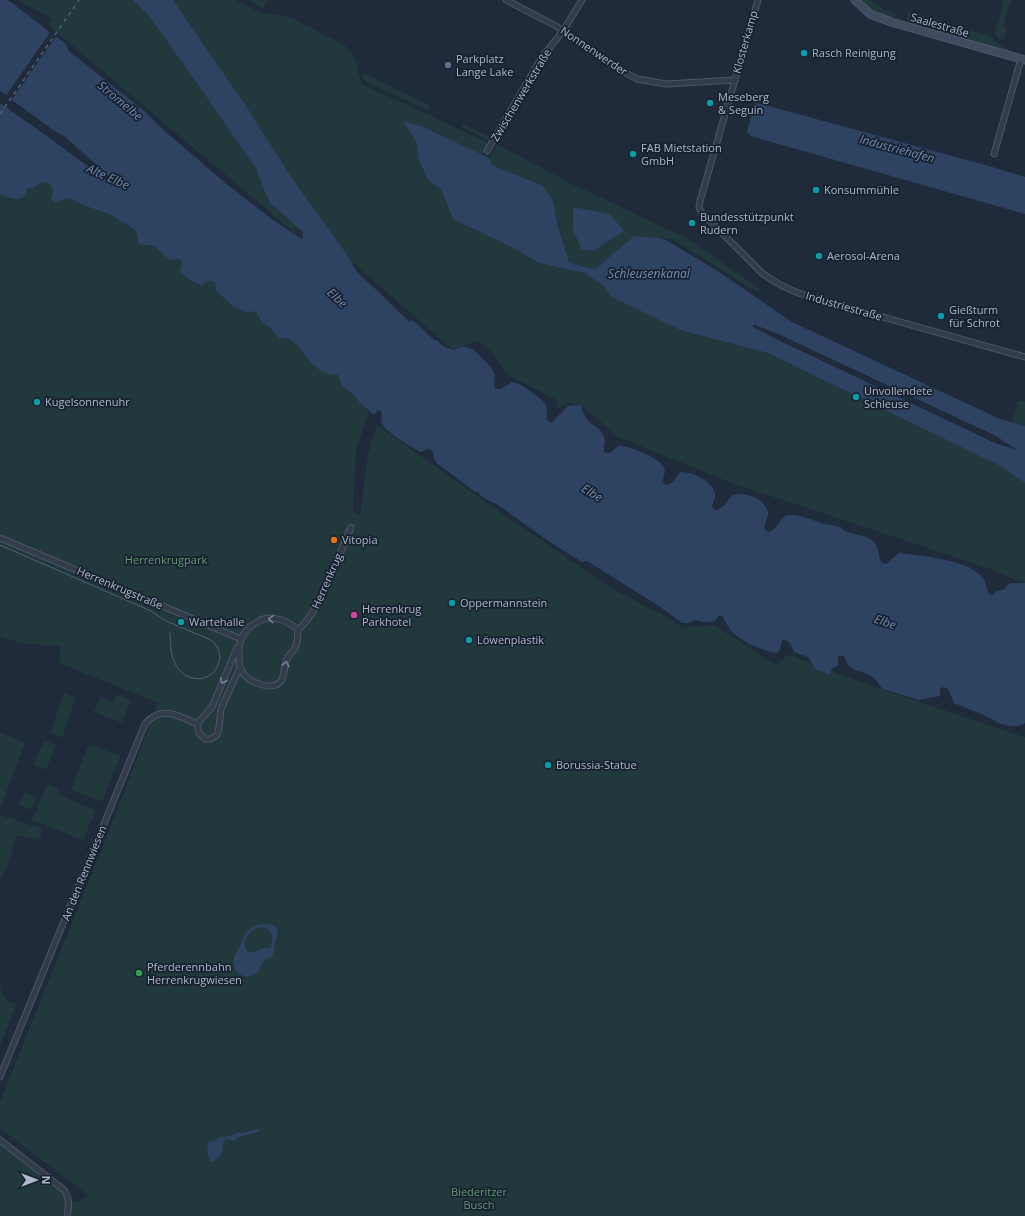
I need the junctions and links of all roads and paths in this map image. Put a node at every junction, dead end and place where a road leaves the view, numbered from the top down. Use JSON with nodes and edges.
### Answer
{"nodes":[{"id":1,"x":506,"y":0,"type":"edge"},
{"id":2,"x":582,"y":0,"type":"edge"},
{"id":3,"x":758,"y":0,"type":"edge"},
{"id":4,"x":855,"y":0,"type":"edge"},
{"id":5,"x":563,"y":30,"type":"junction"},
{"id":6,"x":1023,"y":60,"type":"edge"},
{"id":7,"x":734,"y":80,"type":"junction"},
{"id":8,"x":487,"y":151,"type":"dead end"},
{"id":9,"x":994,"y":154,"type":"dead end"},
{"id":10,"x":700,"y":200,"type":"joint"},
{"id":11,"x":1025,"y":357,"type":"edge"},
{"id":12,"x":351,"y":527,"type":"dead end"},
{"id":13,"x":0,"y":538,"type":"edge"},
{"id":14,"x":298,"y":630,"type":"junction"},
{"id":15,"x":240,"y":639,"type":"junction"},
{"id":16,"x":238,"y":645,"type":"junction"},
{"id":17,"x":240,"y":667,"type":"junction"},
{"id":18,"x":197,"y":724,"type":"junction"},
{"id":19,"x":0,"y":1077,"type":"edge"},
{"id":20,"x":0,"y":1140,"type":"edge"},
{"id":21,"x":67,"y":1216,"type":"edge"}],
"edges":[{"from":1,"to":5,"type":"street","name":"Nonnenwerder"},
{"from":2,"to":5,"type":"street","name":"Zwischenwerkstraße"},
{"from":3,"to":7,"type":"street","name":"Klosterkamp"},
{"from":4,"to":6,"type":"main road","name":"Saalestraße"},
{"from":5,"to":7,"type":"street","name":"Nonnenwerder"},
{"from":5,"to":8,"type":"street","name":"Zwischenwerkstraße"},
{"from":6,"to":9,"type":"street"},
{"from":7,"to":10,"type":"street","name":"Klosterkamp"},
{"from":10,"to":11,"type":"street","name":"Industriestraße"},
{"from":12,"to":14,"type":"street","name":"Herrenkrug"},
{"from":13,"to":15,"type":"street","name":"Herrenkrugstraße"},
{"from":14,"to":15,"type":"street","one_way":true},
{"from":17,"to":14,"type":"street","name":"Herrenkrug","one_way":true},
{"from":15,"to":16,"type":"street"},
{"from":16,"to":17,"type":"street"},
{"from":16,"to":18,"type":"street","one_way":true},
{"from":17,"to":18,"type":"street"},
{"from":18,"to":19,"type":"street","name":"An den Rennwiesen"},
{"from":20,"to":21,"type":"street"}]}
